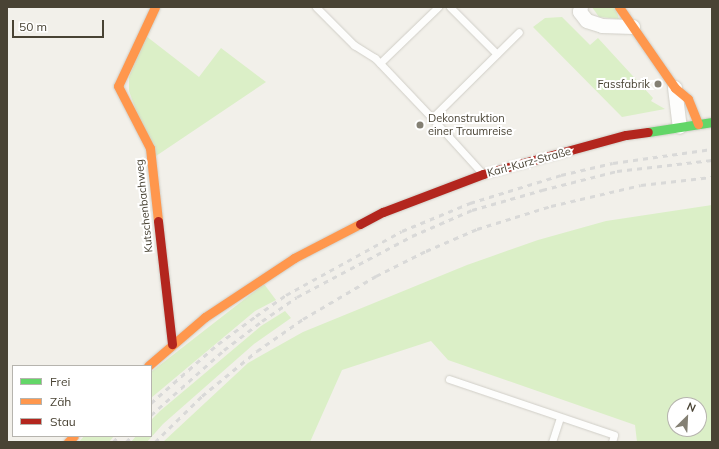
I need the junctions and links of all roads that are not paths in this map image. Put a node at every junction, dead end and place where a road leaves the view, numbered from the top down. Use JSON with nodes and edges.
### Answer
{"nodes":[{"id":1,"x":154,"y":7,"type":"edge"},
{"id":2,"x":316,"y":7,"type":"edge"},
{"id":3,"x":438,"y":7,"type":"edge"},
{"id":4,"x":450,"y":7,"type":"edge"},
{"id":5,"x":580,"y":7,"type":"edge"},
{"id":6,"x":619,"y":7,"type":"edge"},
{"id":7,"x":633,"y":27,"type":"junction"},
{"id":8,"x":518,"y":32,"type":"dead end"},
{"id":9,"x":497,"y":54,"type":"junction"},
{"id":10,"x":380,"y":63,"type":"junction"},
{"id":11,"x":675,"y":88,"type":"junction"},
{"id":12,"x":432,"y":118,"type":"junction"},
{"id":13,"x":712,"y":122,"type":"edge"},
{"id":14,"x":698,"y":124,"type":"junction"},
{"id":15,"x":680,"y":127,"type":"junction"},
{"id":16,"x":483,"y":174,"type":"junction"},
{"id":17,"x":172,"y":344,"type":"junction"},
{"id":18,"x":149,"y":365,"type":"edge"},
{"id":19,"x":449,"y":379,"type":"dead end"},
{"id":20,"x":560,"y":417,"type":"junction"},
{"id":21,"x":552,"y":442,"type":"edge"},
{"id":22,"x":612,"y":442,"type":"edge"}],
"edges":[{"from":1,"to":17,"type":"main road","name":"Kutschenbachweg"},
{"from":2,"to":10,"type":"lane"},
{"from":3,"to":10,"type":"lane"},
{"from":4,"to":9,"type":"lane"},
{"from":5,"to":7,"type":"street"},
{"from":6,"to":7,"type":"main road"},
{"from":7,"to":11,"type":"main road"},
{"from":8,"to":9,"type":"lane"},
{"from":9,"to":12,"type":"lane"},
{"from":10,"to":12,"type":"lane"},
{"from":11,"to":14,"type":"main road"},
{"from":11,"to":15,"type":"street"},
{"from":12,"to":16,"type":"lane"},
{"from":13,"to":14,"type":"main road","name":"Karl-Kurz-Straße"},
{"from":14,"to":15,"type":"main road","name":"Karl-Kurz-Straße"},
{"from":15,"to":16,"type":"main road","name":"Karl-Kurz-Straße"},
{"from":16,"to":17,"type":"main road","name":"Karl-Kurz-Straße"},
{"from":17,"to":18,"type":"main road","name":"Karl-Kurz-Straße"},
{"from":19,"to":20,"type":"lane"},
{"from":20,"to":21,"type":"lane"},
{"from":20,"to":22,"type":"lane"}]}
